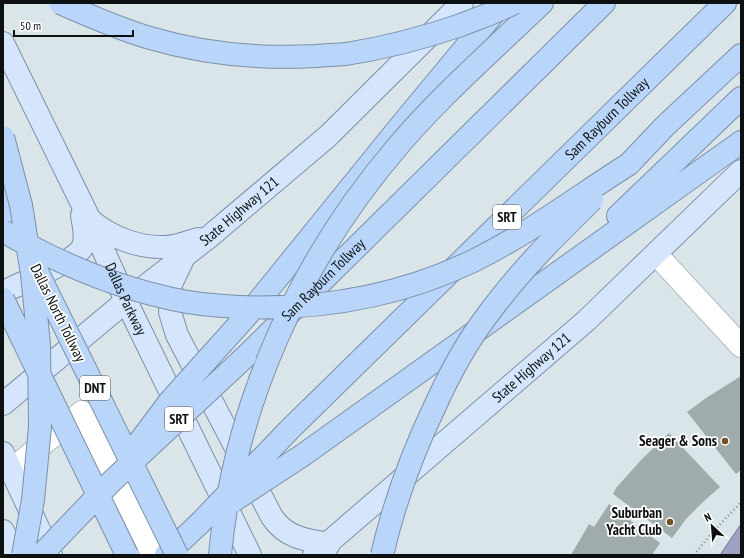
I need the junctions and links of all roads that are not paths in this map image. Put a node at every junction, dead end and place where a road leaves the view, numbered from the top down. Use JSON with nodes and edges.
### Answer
{"nodes":[{"id":1,"x":60,"y":3,"type":"edge"},
{"id":2,"x":462,"y":3,"type":"edge"},
{"id":3,"x":503,"y":3,"type":"edge"},
{"id":4,"x":514,"y":3,"type":"edge"},
{"id":5,"x":542,"y":3,"type":"edge"},
{"id":6,"x":604,"y":3,"type":"edge"},
{"id":7,"x":725,"y":3,"type":"edge"},
{"id":8,"x":3,"y":43,"type":"edge"},
{"id":9,"x":741,"y":55,"type":"edge"},
{"id":10,"x":741,"y":98,"type":"edge"},
{"id":11,"x":3,"y":137,"type":"edge"},
{"id":12,"x":741,"y":142,"type":"edge"},
{"id":13,"x":629,"y":164,"type":"junction"},
{"id":14,"x":741,"y":171,"type":"edge"},
{"id":15,"x":3,"y":189,"type":"edge"},
{"id":16,"x":79,"y":198,"type":"junction"},
{"id":17,"x":3,"y":200,"type":"edge"},
{"id":18,"x":89,"y":218,"type":"junction"},
{"id":19,"x":8,"y":226,"type":"edge"},
{"id":20,"x":209,"y":236,"type":"junction"},
{"id":21,"x":186,"y":254,"type":"junction"},
{"id":22,"x":656,"y":254,"type":"junction"},
{"id":23,"x":561,"y":271,"type":"junction"},
{"id":24,"x":3,"y":292,"type":"edge"},
{"id":25,"x":3,"y":299,"type":"edge"},
{"id":26,"x":126,"y":301,"type":"junction"},
{"id":27,"x":741,"y":346,"type":"edge"},
{"id":28,"x":3,"y":404,"type":"edge"},
{"id":29,"x":7,"y":461,"type":"edge"},
{"id":30,"x":112,"y":481,"type":"junction"},
{"id":31,"x":199,"y":524,"type":"junction"},
{"id":32,"x":3,"y":531,"type":"edge"},
{"id":33,"x":322,"y":551,"type":"edge"},
{"id":34,"x":15,"y":555,"type":"edge"},
{"id":35,"x":23,"y":555,"type":"edge"},
{"id":36,"x":41,"y":555,"type":"edge"},
{"id":37,"x":51,"y":555,"type":"edge"},
{"id":38,"x":127,"y":555,"type":"edge"},
{"id":39,"x":153,"y":555,"type":"edge"},
{"id":40,"x":166,"y":555,"type":"edge"},
{"id":41,"x":177,"y":555,"type":"edge"},
{"id":42,"x":220,"y":555,"type":"edge"},
{"id":43,"x":250,"y":555,"type":"edge"},
{"id":44,"x":382,"y":555,"type":"edge"}],
"edges":[{"from":1,"to":4,"type":"highway","bridge":true},
{"from":2,"to":20,"type":"main road","name":"State Highway 121"},
{"from":3,"to":30,"type":"highway","bridge":true},
{"from":5,"to":42,"type":"highway","bridge":true},
{"from":6,"to":30,"type":"highway","name":"Sam Rayburn Tollway","number":"SRT","bridge":true},
{"from":7,"to":31,"type":"highway","name":"Sam Rayburn Tollway","number":"SRT","bridge":true},
{"from":8,"to":16,"type":"main road","name":"Dallas Parkway"},
{"from":9,"to":13,"type":"highway"},
{"from":10,"to":23,"type":"highway"},
{"from":11,"to":35,"type":"highway","bridge":true},
{"from":12,"to":23,"type":"highway"},
{"from":13,"to":19,"type":"highway","bridge":true},
{"from":13,"to":44,"type":"highway","bridge":true},
{"from":14,"to":22,"type":"main road","name":"State Highway 121"},
{"from":15,"to":19,"type":"highway"},
{"from":16,"to":18,"type":"main road","name":"Dallas Parkway"},
{"from":16,"to":24,"type":"main road"},
{"from":17,"to":19,"type":"highway","name":"Dallas North Tollway","number":"DNT"},
{"from":18,"to":20,"type":"main road"},
{"from":18,"to":26,"type":"main road","name":"Dallas Parkway"},
{"from":19,"to":41,"type":"highway","name":"Dallas North Tollway","number":"DNT","bridge":true},
{"from":20,"to":21,"type":"main road","name":"State Highway 121"},
{"from":21,"to":26,"type":"main road","name":"State Highway 121"},
{"from":21,"to":33,"type":"main road"},
{"from":22,"to":27,"type":"lane"},
{"from":22,"to":33,"type":"main road","name":"State Highway 121"},
{"from":23,"to":31,"type":"highway","bridge":true},
{"from":25,"to":38,"type":"highway","bridge":true},
{"from":26,"to":28,"type":"main road","name":"State Highway 121"},
{"from":26,"to":43,"type":"main road","name":"Dallas Parkway"},
{"from":29,"to":37,"type":"main road"},
{"from":29,"to":39,"type":"lane"},
{"from":30,"to":36,"type":"highway","name":"Sam Rayburn Tollway","number":"SRT","bridge":true},
{"from":31,"to":40,"type":"highway","name":"Sam Rayburn Tollway","number":"SRT"},
{"from":32,"to":34,"type":"main road"}]}
